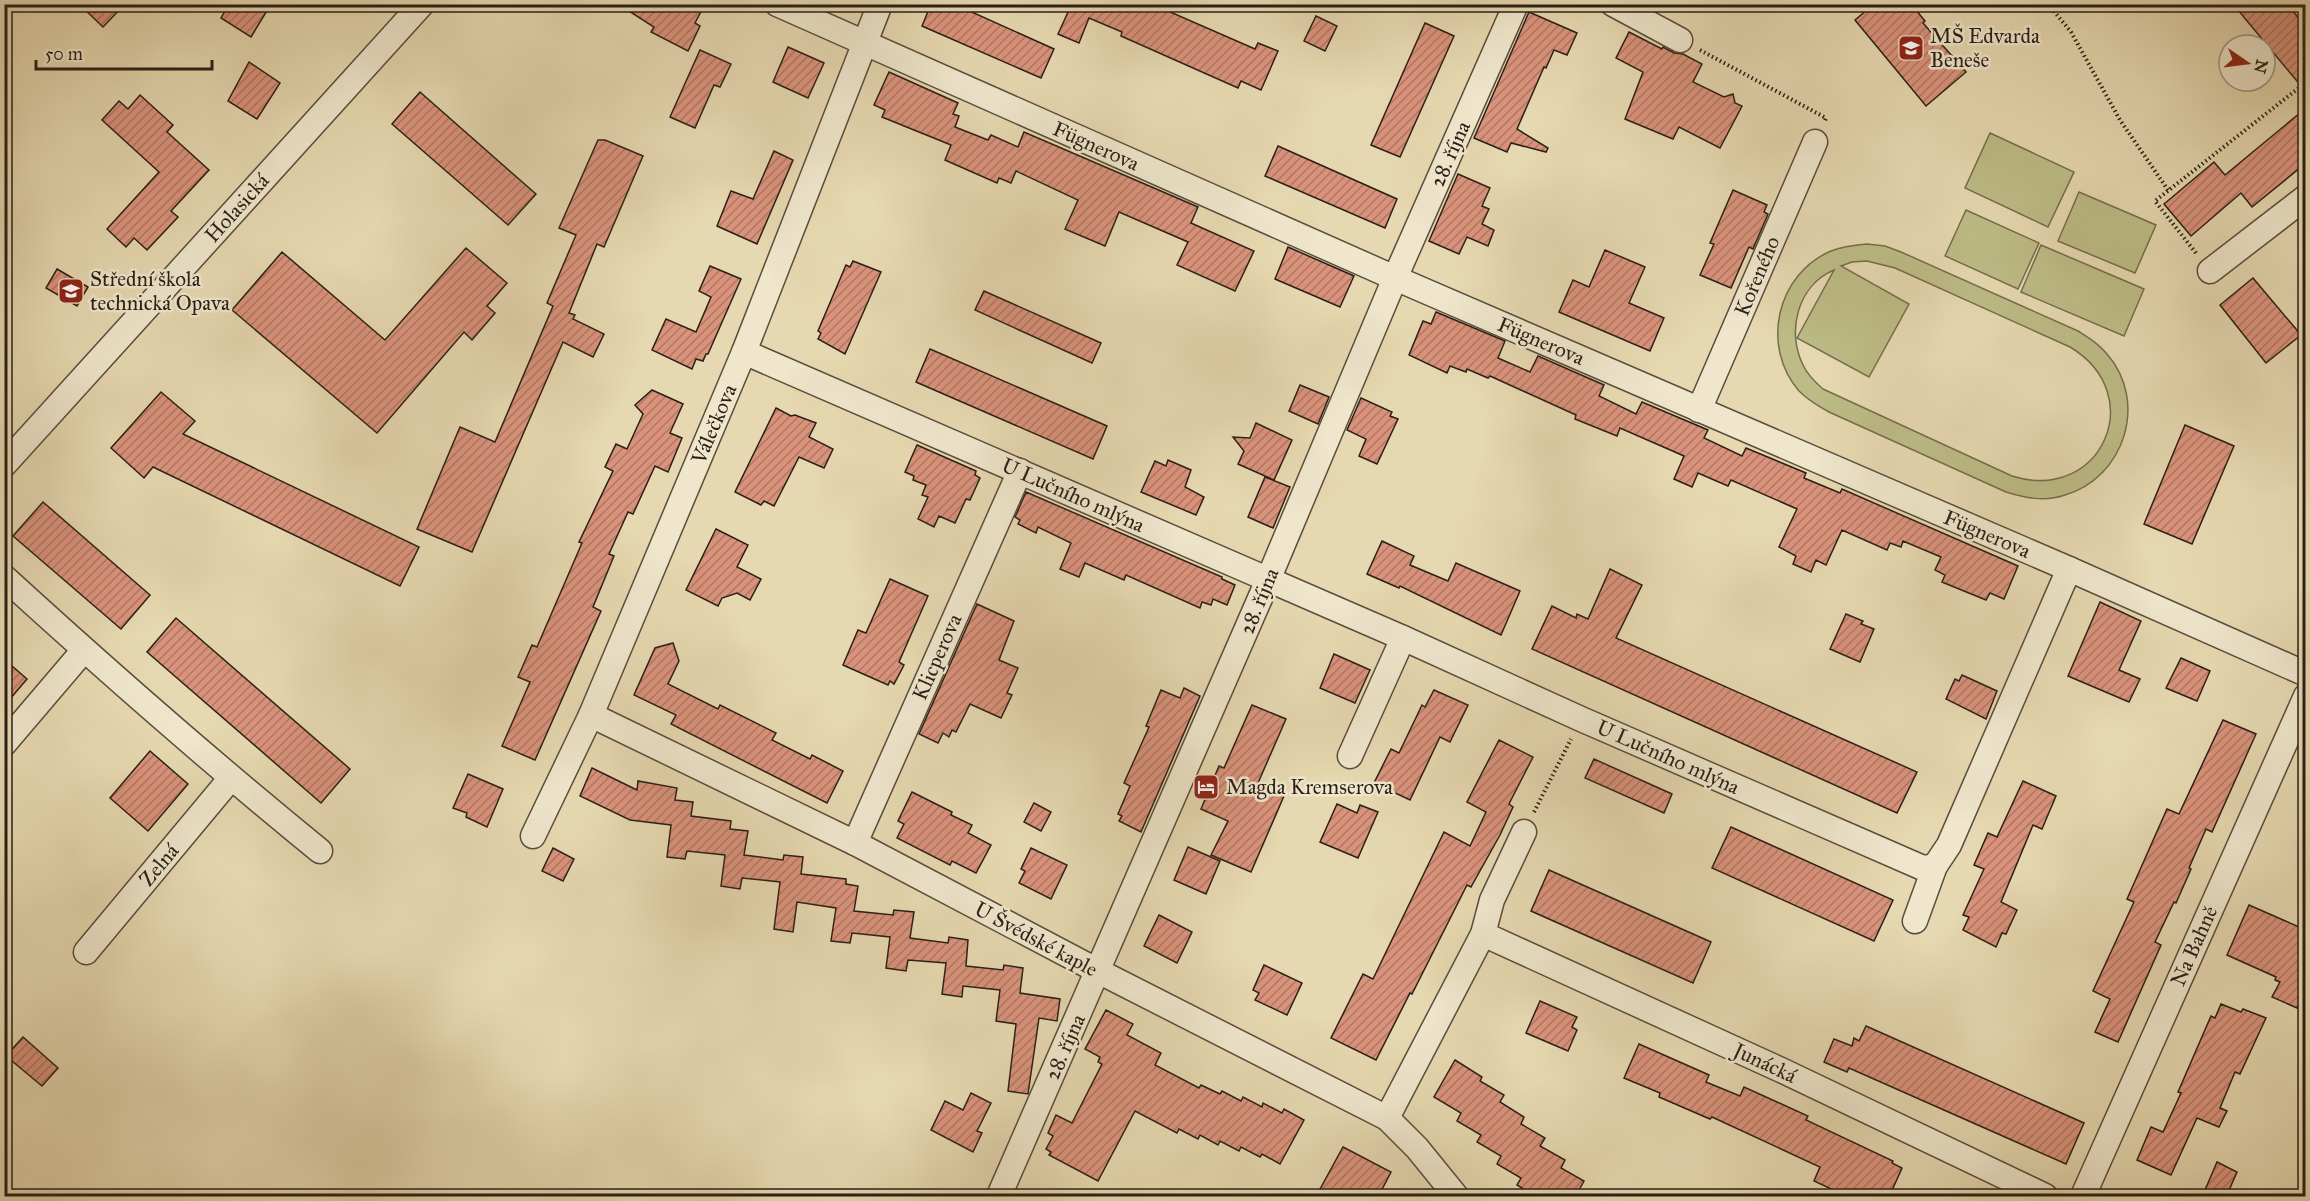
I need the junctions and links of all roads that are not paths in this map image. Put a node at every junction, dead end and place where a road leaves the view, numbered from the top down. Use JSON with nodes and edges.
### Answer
{"nodes":[{"id":1,"x":422,"y":4,"type":"edge"},
{"id":2,"x":777,"y":4,"type":"edge"},
{"id":3,"x":880,"y":4,"type":"edge"},
{"id":4,"x":1516,"y":4,"type":"edge"},
{"id":5,"x":1612,"y":4,"type":"edge"},
{"id":6,"x":1680,"y":40,"type":"road end"},
{"id":7,"x":865,"y":43,"type":"junction"},
{"id":8,"x":1815,"y":142,"type":"road end"},
{"id":9,"x":2306,"y":197,"type":"edge"},
{"id":10,"x":2210,"y":271,"type":"road end"},
{"id":11,"x":1395,"y":278,"type":"junction"},
{"id":12,"x":744,"y":352,"type":"junction"},
{"id":13,"x":1699,"y":410,"type":"junction"},
{"id":14,"x":4,"y":465,"type":"edge"},
{"id":15,"x":1020,"y":471,"type":"junction"},
{"id":16,"x":2069,"y":569,"type":"junction"},
{"id":17,"x":4,"y":577,"type":"edge"},
{"id":18,"x":1268,"y":580,"type":"junction"},
{"id":19,"x":1403,"y":638,"type":"junction"},
{"id":20,"x":84,"y":650,"type":"junction"},
{"id":21,"x":2306,"y":674,"type":"edge"},
{"id":22,"x":2306,"y":696,"type":"edge"},
{"id":23,"x":591,"y":715,"type":"junction"},
{"id":24,"x":4,"y":744,"type":"edge"},
{"id":25,"x":1350,"y":756,"type":"dead end"},
{"id":26,"x":231,"y":778,"type":"junction"},
{"id":27,"x":1524,"y":832,"type":"road end"},
{"id":28,"x":533,"y":836,"type":"dead end"},
{"id":29,"x":855,"y":843,"type":"junction"},
{"id":30,"x":320,"y":851,"type":"dead end"},
{"id":31,"x":1935,"y":866,"type":"junction"},
{"id":32,"x":1916,"y":921,"type":"dead end"},
{"id":33,"x":1483,"y":934,"type":"junction"},
{"id":34,"x":86,"y":952,"type":"dead end"},
{"id":35,"x":1098,"y":971,"type":"junction"},
{"id":36,"x":1387,"y":1118,"type":"junction"},
{"id":37,"x":999,"y":1197,"type":"edge"},
{"id":38,"x":1456,"y":1197,"type":"edge"},
{"id":39,"x":2045,"y":1197,"type":"edge"},
{"id":40,"x":2084,"y":1197,"type":"edge"}],
"edges":[{"from":1,"to":14,"type":"street","name":"Holasická"},
{"from":2,"to":7,"type":"street","name":"Fügnerova"},
{"from":3,"to":7,"type":"street","name":"Válečkova"},
{"from":4,"to":11,"type":"street","name":"28. října"},
{"from":5,"to":6,"type":"street"},
{"from":7,"to":11,"type":"street","name":"Fügnerova"},
{"from":7,"to":12,"type":"street","name":"Válečkova"},
{"from":8,"to":13,"type":"street","name":"Kořeného"},
{"from":9,"to":10,"type":"street"},
{"from":11,"to":13,"type":"street","name":"Fügnerova"},
{"from":11,"to":18,"type":"street","name":"28. října"},
{"from":12,"to":15,"type":"street","name":"U Lučního mlýna"},
{"from":12,"to":23,"type":"street","name":"Válečkova"},
{"from":13,"to":16,"type":"street","name":"Fügnerova"},
{"from":15,"to":18,"type":"street","name":"U Lučního mlýna"},
{"from":15,"to":29,"type":"street","name":"Klicperova"},
{"from":16,"to":21,"type":"street","name":"Fügnerova"},
{"from":16,"to":31,"type":"street"},
{"from":17,"to":20,"type":"street"},
{"from":18,"to":19,"type":"street","name":"U Lučního mlýna"},
{"from":18,"to":35,"type":"street","name":"28. října"},
{"from":19,"to":25,"type":"street"},
{"from":19,"to":31,"type":"street","name":"U Lučního mlýna"},
{"from":20,"to":24,"type":"street"},
{"from":20,"to":26,"type":"street"},
{"from":22,"to":40,"type":"street","name":"Na Bahně"},
{"from":23,"to":28,"type":"street","name":"Válečkova"},
{"from":23,"to":29,"type":"street","name":"U Švédské kaple"},
{"from":26,"to":30,"type":"street"},
{"from":26,"to":34,"type":"street","name":"Zelná"},
{"from":27,"to":33,"type":"street"},
{"from":29,"to":35,"type":"street","name":"U Švédské kaple"},
{"from":31,"to":32,"type":"street"},
{"from":33,"to":36,"type":"street"},
{"from":33,"to":39,"type":"street","name":"Junácká"},
{"from":35,"to":36,"type":"street","name":"U Švédské kaple"},
{"from":35,"to":37,"type":"street","name":"28. října"},
{"from":36,"to":38,"type":"street","name":"U Švédské kaple"}]}
